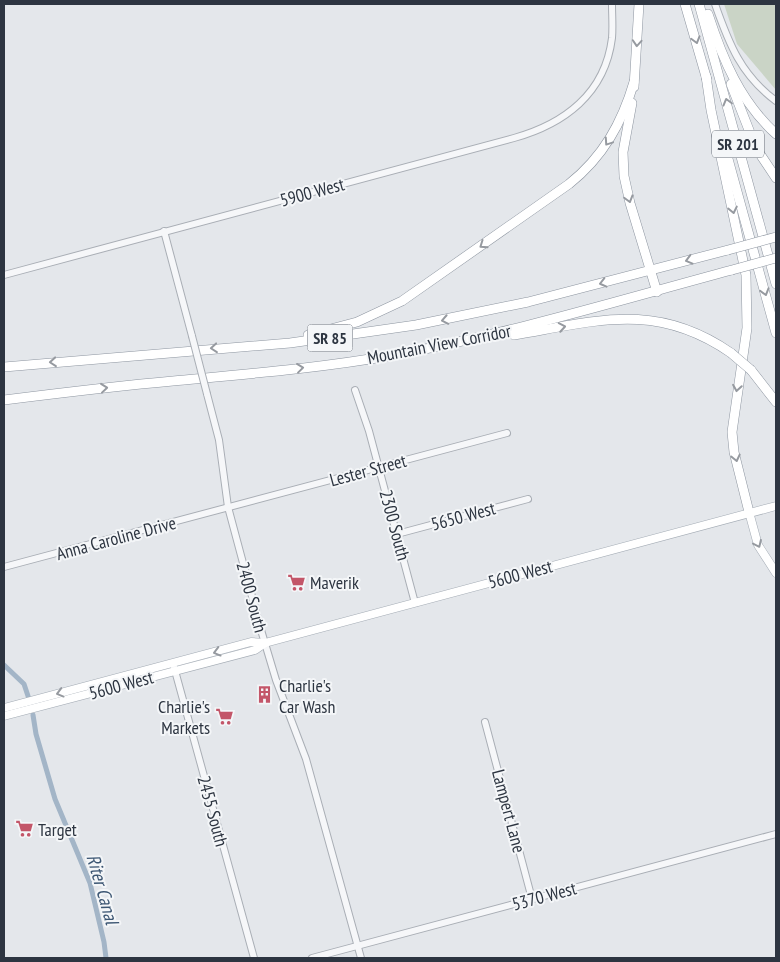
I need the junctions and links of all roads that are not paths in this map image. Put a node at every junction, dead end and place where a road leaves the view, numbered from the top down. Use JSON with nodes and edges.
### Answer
{"nodes":[{"id":1,"x":612,"y":4,"type":"edge"},
{"id":2,"x":639,"y":4,"type":"edge"},
{"id":3,"x":685,"y":4,"type":"edge"},
{"id":4,"x":699,"y":4,"type":"edge"},
{"id":5,"x":704,"y":4,"type":"edge"},
{"id":6,"x":716,"y":4,"type":"edge"},
{"id":7,"x":718,"y":44,"type":"junction"},
{"id":8,"x":706,"y":76,"type":"junction"},
{"id":9,"x":634,"y":82,"type":"junction"},
{"id":10,"x":776,"y":101,"type":"edge"},
{"id":11,"x":776,"y":134,"type":"edge"},
{"id":12,"x":776,"y":178,"type":"edge"},
{"id":13,"x":164,"y":231,"type":"junction"},
{"id":14,"x":776,"y":237,"type":"edge"},
{"id":15,"x":776,"y":258,"type":"edge"},
{"id":16,"x":650,"y":271,"type":"junction"},
{"id":17,"x":4,"y":274,"type":"edge"},
{"id":18,"x":776,"y":284,"type":"edge"},
{"id":19,"x":657,"y":292,"type":"junction"},
{"id":20,"x":776,"y":333,"type":"edge"},
{"id":21,"x":234,"y":347,"type":"junction"},
{"id":22,"x":393,"y":355,"type":"junction"},
{"id":23,"x":4,"y":367,"type":"edge"},
{"id":24,"x":354,"y":390,"type":"dead end"},
{"id":25,"x":4,"y":400,"type":"edge"},
{"id":26,"x":776,"y":402,"type":"edge"},
{"id":27,"x":507,"y":433,"type":"dead end"},
{"id":28,"x":379,"y":467,"type":"junction"},
{"id":29,"x":528,"y":499,"type":"dead end"},
{"id":30,"x":776,"y":506,"type":"edge"},
{"id":31,"x":228,"y":507,"type":"junction"},
{"id":32,"x":748,"y":512,"type":"junction"},
{"id":33,"x":397,"y":534,"type":"junction"},
{"id":34,"x":4,"y":567,"type":"edge"},
{"id":35,"x":776,"y":573,"type":"edge"},
{"id":36,"x":415,"y":602,"type":"junction"},
{"id":37,"x":265,"y":643,"type":"junction"},
{"id":38,"x":174,"y":667,"type":"junction"},
{"id":39,"x":4,"y":708,"type":"edge"},
{"id":40,"x":4,"y":716,"type":"edge"},
{"id":41,"x":485,"y":722,"type":"dead end"},
{"id":42,"x":776,"y":834,"type":"edge"},
{"id":43,"x":532,"y":899,"type":"junction"},
{"id":44,"x":358,"y":946,"type":"junction"},
{"id":45,"x":254,"y":958,"type":"edge"},
{"id":46,"x":312,"y":958,"type":"edge"},
{"id":47,"x":361,"y":958,"type":"edge"}],
"edges":[{"from":1,"to":13,"type":"street","name":"5900 West"},
{"from":2,"to":9,"type":"highway","one_way":true},
{"from":3,"to":8,"type":"highway","number":"SR 201","one_way":true},
{"from":18,"to":4,"type":"highway","number":"SR 201","one_way":true},
{"from":5,"to":7,"type":"highway"},
{"from":6,"to":10,"type":"street"},
{"from":7,"to":11,"type":"highway"},
{"from":7,"to":12,"type":"highway"},
{"from":8,"to":20,"type":"highway","number":"SR 201","one_way":true},
{"from":8,"to":32,"type":"highway","one_way":true},
{"from":9,"to":16,"type":"highway","one_way":true},
{"from":9,"to":21,"type":"highway","one_way":true},
{"from":13,"to":17,"type":"street","name":"5900 West"},
{"from":13,"to":31,"type":"street","name":"2400 South","bridge":true},
{"from":14,"to":16,"type":"highway","name":"Mountain View Corridor","number":"SR 85","one_way":true,"bridge":true},
{"from":15,"to":19,"type":"highway","name":"Mountain View Corridor","number":"SR 85","bridge":true},
{"from":16,"to":19,"type":"highway"},
{"from":16,"to":21,"type":"highway","name":"Mountain View Corridor","number":"SR 85","one_way":true},
{"from":19,"to":22,"type":"highway","name":"Mountain View Corridor","number":"SR 85"},
{"from":21,"to":23,"type":"highway","name":"Mountain View Corridor","number":"SR 85","one_way":true},
{"from":25,"to":22,"type":"highway","name":"Mountain View Corridor","number":"SR 85","one_way":true},
{"from":22,"to":26,"type":"highway","one_way":true,"bridge":true},
{"from":24,"to":28,"type":"street","name":"2300 South"},
{"from":27,"to":28,"type":"street","name":"Lester Street"},
{"from":28,"to":31,"type":"street","name":"Lester Street"},
{"from":28,"to":33,"type":"street","name":"2300 South"},
{"from":29,"to":33,"type":"street","name":"5650 West"},
{"from":30,"to":32,"type":"main road","name":"5600 West"},
{"from":31,"to":34,"type":"street","name":"Anna Caroline Drive"},
{"from":31,"to":37,"type":"street","name":"2400 South"},
{"from":32,"to":35,"type":"main road","one_way":true},
{"from":32,"to":36,"type":"main road","name":"5600 West"},
{"from":33,"to":36,"type":"street","name":"2300 South"},
{"from":36,"to":37,"type":"main road","name":"5600 West"},
{"from":37,"to":38,"type":"main road","name":"5600 West"},
{"from":37,"to":44,"type":"street","name":"2400 South"},
{"from":38,"to":39,"type":"main road","name":"5600 West","one_way":true},
{"from":38,"to":40,"type":"main road","name":"5600 West"},
{"from":38,"to":45,"type":"street","name":"2455 South"},
{"from":41,"to":43,"type":"street","name":"Lampert Lane"},
{"from":42,"to":43,"type":"street","name":"5370 West"},
{"from":43,"to":44,"type":"street","name":"5370 West"},
{"from":44,"to":46,"type":"street","name":"5370 West"},
{"from":44,"to":47,"type":"street","name":"2400 South"}]}
